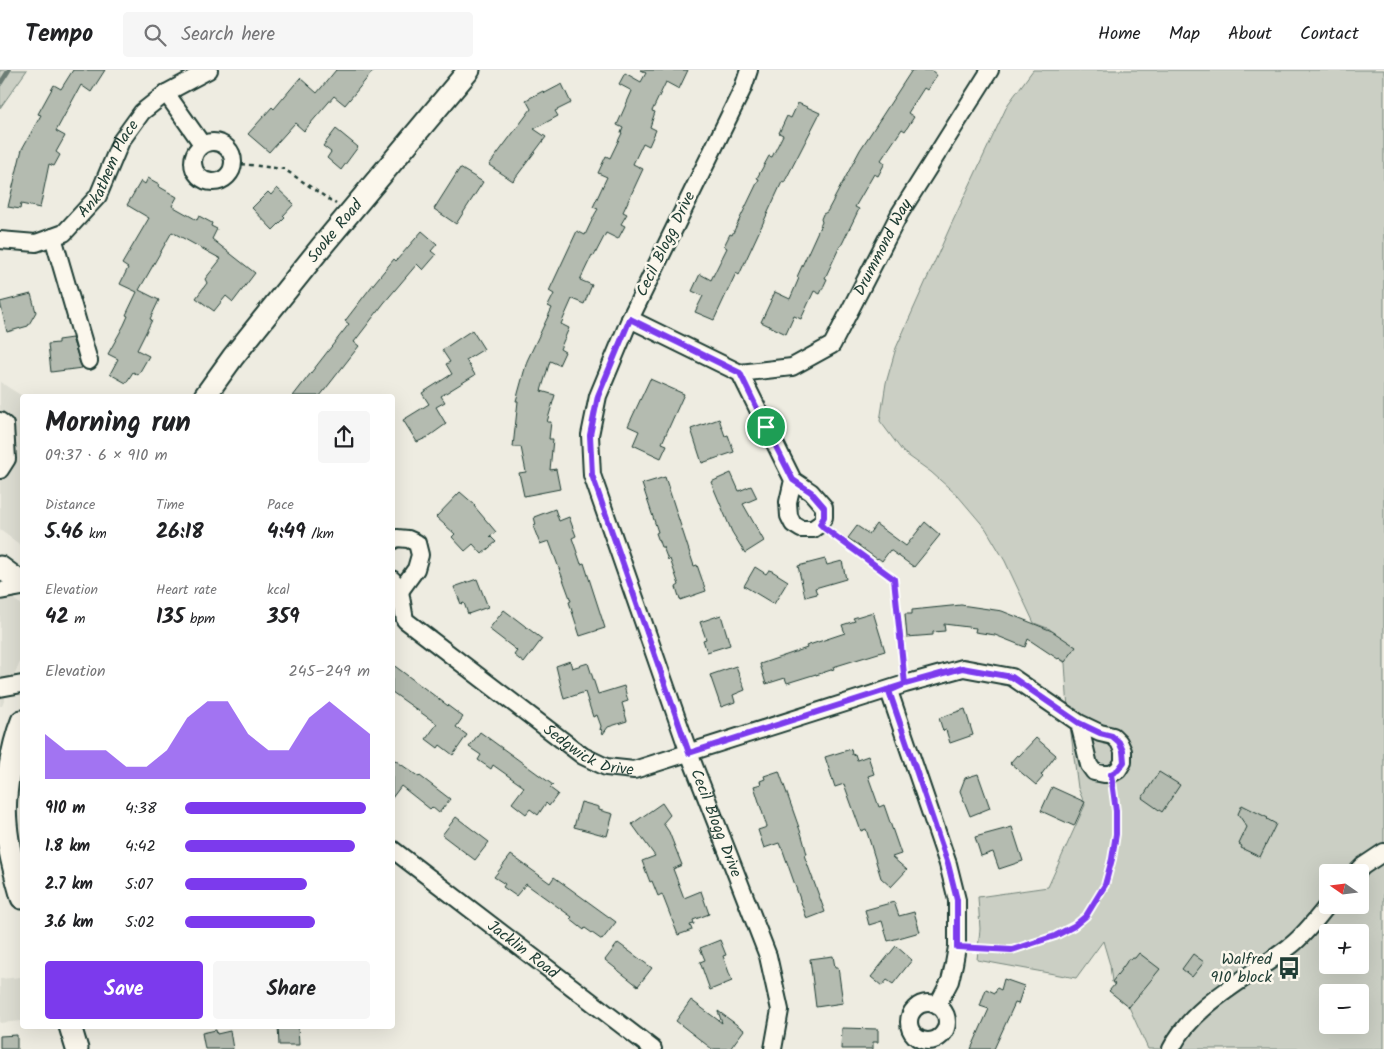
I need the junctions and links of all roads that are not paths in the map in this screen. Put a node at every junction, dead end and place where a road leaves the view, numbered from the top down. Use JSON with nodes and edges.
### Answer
{"nodes":[{"id":1,"x":209,"y":70,"type":"edge"},
{"id":2,"x":469,"y":70,"type":"edge"},
{"id":3,"x":749,"y":70,"type":"edge"},
{"id":4,"x":990,"y":70,"type":"edge"},
{"id":5,"x":166,"y":93,"type":"junction"},
{"id":6,"x":202,"y":144,"type":"junction"},
{"id":7,"x":53,"y":237,"type":"junction"},
{"id":8,"x":0,"y":240,"type":"edge"},
{"id":9,"x":630,"y":319,"type":"junction"},
{"id":10,"x":89,"y":361,"type":"dead end"},
{"id":11,"x":740,"y":373,"type":"junction"},
{"id":12,"x":206,"y":394,"type":"edge"},
{"id":13,"x":0,"y":421,"type":"edge"},
{"id":14,"x":0,"y":470,"type":"edge"},
{"id":15,"x":793,"y":480,"type":"junction"},
{"id":16,"x":395,"y":539,"type":"edge"},
{"id":17,"x":0,"y":567,"type":"edge"},
{"id":18,"x":20,"y":583,"type":"edge"},
{"id":19,"x":396,"y":585,"type":"edge"},
{"id":20,"x":20,"y":586,"type":"edge"},
{"id":21,"x":0,"y":591,"type":"edge"},
{"id":22,"x":20,"y":684,"type":"edge"},
{"id":23,"x":0,"y":688,"type":"edge"},
{"id":24,"x":889,"y":691,"type":"junction"},
{"id":25,"x":1079,"y":723,"type":"junction"},
{"id":26,"x":20,"y":726,"type":"edge"},
{"id":27,"x":689,"y":753,"type":"junction"},
{"id":28,"x":395,"y":851,"type":"edge"},
{"id":29,"x":1384,"y":852,"type":"edge"},
{"id":30,"x":1366,"y":864,"type":"edge"},
{"id":31,"x":20,"y":891,"type":"edge"},
{"id":32,"x":1320,"y":914,"type":"edge"},
{"id":33,"x":937,"y":1006,"type":"junction"},
{"id":34,"x":71,"y":1029,"type":"edge"},
{"id":35,"x":930,"y":1045,"type":"edge"},
{"id":36,"x":77,"y":1049,"type":"edge"},
{"id":37,"x":653,"y":1049,"type":"edge"},
{"id":38,"x":773,"y":1049,"type":"edge"},
{"id":39,"x":1171,"y":1049,"type":"edge"}],
"edges":[{"from":1,"to":5,"type":"street","name":"Ankathem Place"},
{"from":2,"to":12,"type":"main road","name":"Sooke Road"},
{"from":3,"to":9,"type":"street","name":"Cecil Blogg Drive"},
{"from":4,"to":11,"type":"street","name":"Drummond Way"},
{"from":5,"to":6,"type":"street"},
{"from":5,"to":7,"type":"street","name":"Ankathem Place"},
{"from":6,"to":6,"type":"street"},
{"from":7,"to":8,"type":"street","name":"Ankathem Place"},
{"from":7,"to":10,"type":"street"},
{"from":9,"to":11,"type":"street"},
{"from":9,"to":27,"type":"street","name":"Cecil Blogg Drive"},
{"from":11,"to":15,"type":"street"},
{"from":13,"to":14,"type":"street"},
{"from":15,"to":15,"type":"street"},
{"from":16,"to":19,"type":"street","name":"Sedgwick Drive"},
{"from":17,"to":18,"type":"main road"},
{"from":19,"to":27,"type":"street","name":"Sedgwick Drive"},
{"from":20,"to":21,"type":"street"},
{"from":22,"to":23,"type":"street"},
{"from":24,"to":25,"type":"street","name":"Sedgwick Drive"},
{"from":24,"to":27,"type":"street","name":"Sedgwick Drive"},
{"from":24,"to":33,"type":"street"},
{"from":25,"to":25,"type":"street","name":"Sedgwick Drive"},
{"from":26,"to":31,"type":"main road"},
{"from":27,"to":38,"type":"street","name":"Cecil Blogg Drive"},
{"from":28,"to":37,"type":"street","name":"Jacklin Road"},
{"from":29,"to":30,"type":"street"},
{"from":32,"to":39,"type":"street"},
{"from":33,"to":35,"type":"street"},
{"from":33,"to":35,"type":"street"},
{"from":34,"to":36,"type":"main road"}]}
